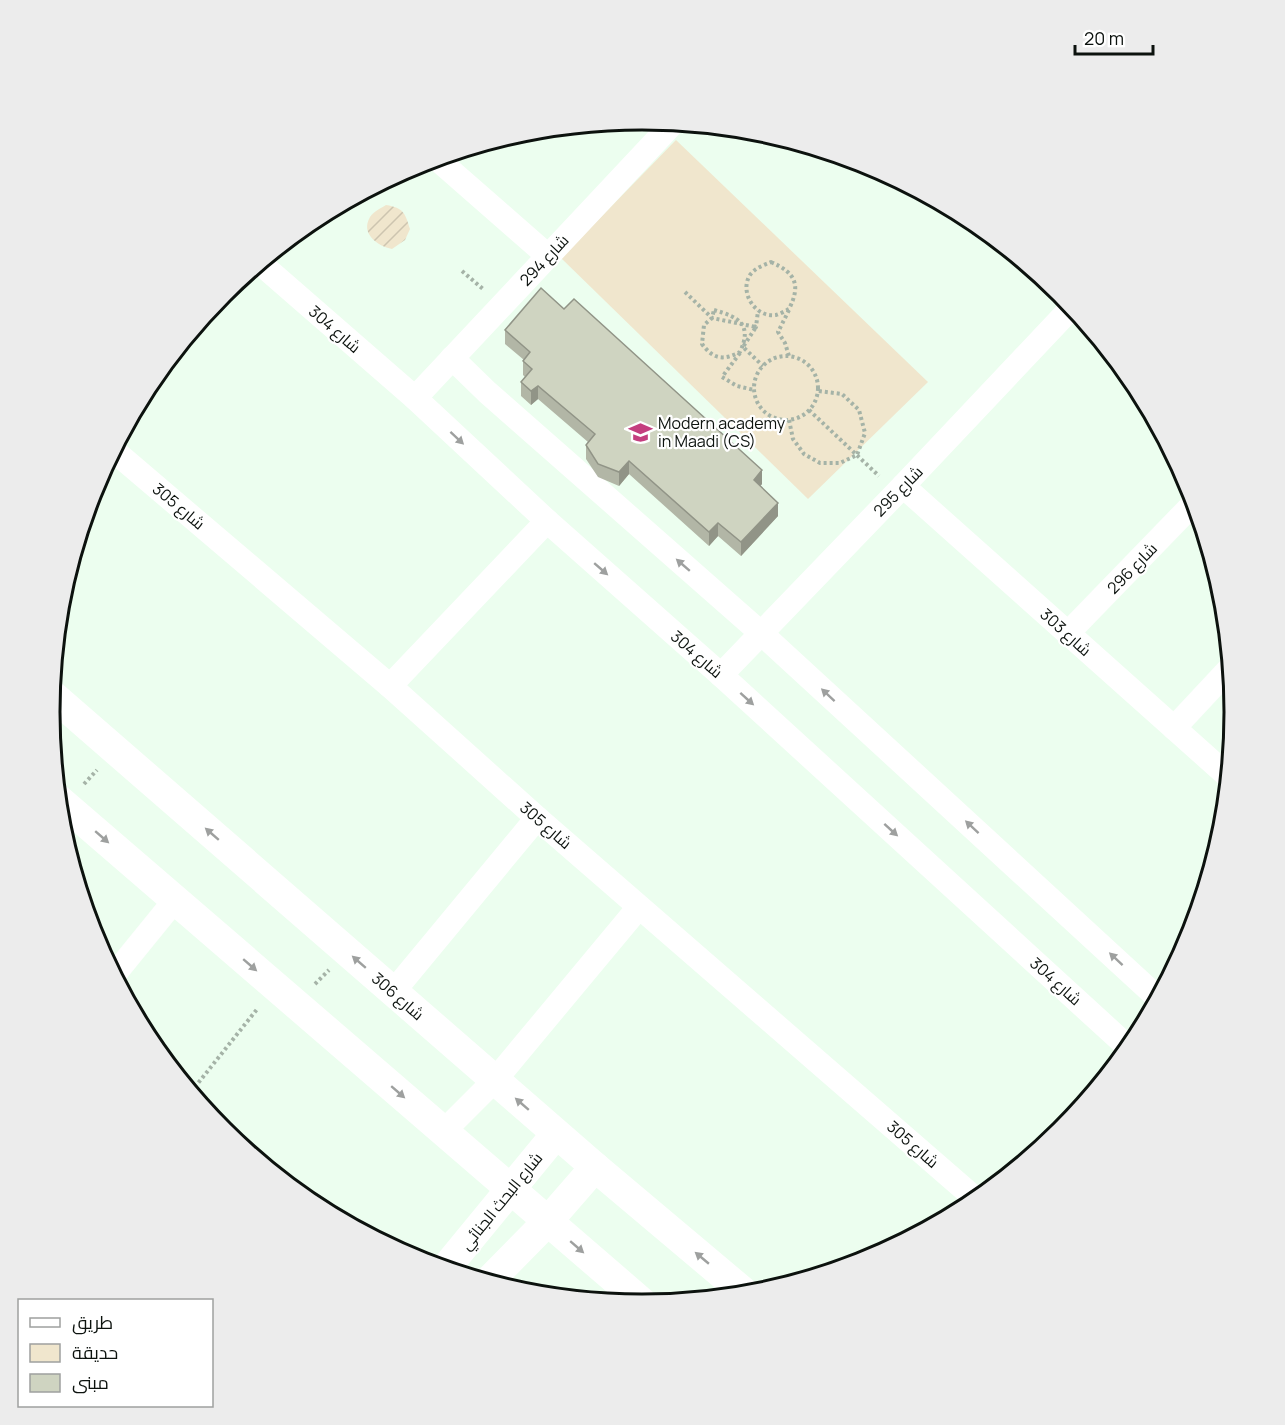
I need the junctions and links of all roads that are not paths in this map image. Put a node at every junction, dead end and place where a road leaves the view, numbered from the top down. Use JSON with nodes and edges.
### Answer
{"nodes":[{"id":1,"x":666,"y":131,"type":"edge"},
{"id":2,"x":444,"y":165,"type":"edge"},
{"id":3,"x":548,"y":256,"type":"junction"},
{"id":4,"x":266,"y":268,"type":"edge"},
{"id":5,"x":1066,"y":313,"type":"edge"},
{"id":6,"x":452,"y":358,"type":"junction"},
{"id":7,"x":415,"y":398,"type":"junction"},
{"id":8,"x":120,"y":455,"type":"edge"},
{"id":9,"x":900,"y":490,"type":"junction"},
{"id":10,"x":1188,"y":509,"type":"edge"},
{"id":11,"x":547,"y":521,"type":"junction"},
{"id":12,"x":761,"y":633,"type":"junction"},
{"id":13,"x":1068,"y":633,"type":"junction"},
{"id":14,"x":1224,"y":674,"type":"edge"},
{"id":15,"x":721,"y":675,"type":"junction"},
{"id":16,"x":390,"y":686,"type":"junction"},
{"id":17,"x":60,"y":702,"type":"edge"},
{"id":18,"x":1174,"y":728,"type":"junction"},
{"id":19,"x":1222,"y":771,"type":"edge"},
{"id":20,"x":68,"y":807,"type":"edge"},
{"id":21,"x":537,"y":818,"type":"junction"},
{"id":22,"x":175,"y":900,"type":"junction"},
{"id":23,"x":639,"y":907,"type":"junction"},
{"id":24,"x":119,"y":968,"type":"edge"},
{"id":25,"x":393,"y":992,"type":"junction"},
{"id":26,"x":1153,"y":993,"type":"edge"},
{"id":27,"x":1123,"y":1042,"type":"edge"},
{"id":28,"x":495,"y":1080,"type":"junction"},
{"id":29,"x":444,"y":1131,"type":"junction"},
{"id":30,"x":556,"y":1134,"type":"junction"},
{"id":31,"x":595,"y":1167,"type":"junction"},
{"id":32,"x":510,"y":1189,"type":"junction"},
{"id":33,"x":970,"y":1194,"type":"edge"},
{"id":34,"x":548,"y":1221,"type":"junction"},
{"id":35,"x":450,"y":1262,"type":"edge"},
{"id":36,"x":494,"y":1276,"type":"edge"},
{"id":37,"x":738,"y":1287,"type":"edge"},
{"id":38,"x":633,"y":1295,"type":"edge"}],
"edges":[{"from":1,"to":3,"type":"street","name":"شارع 294"},
{"from":2,"to":3,"type":"street"},
{"from":3,"to":6,"type":"street","name":"شارع 294"},
{"from":4,"to":7,"type":"street","name":"شارع 304"},
{"from":5,"to":9,"type":"street","name":"شارع 295"},
{"from":6,"to":7,"type":"street","name":"شارع 294"},
{"from":12,"to":6,"type":"street","one_way":true},
{"from":7,"to":11,"type":"street","name":"شارع 304","one_way":true},
{"from":8,"to":16,"type":"street","name":"شارع 305"},
{"from":9,"to":12,"type":"street","name":"شارع 295"},
{"from":9,"to":13,"type":"street","name":"شارع 303"},
{"from":10,"to":13,"type":"street","name":"شارع 296"},
{"from":11,"to":15,"type":"street","name":"شارع 304","one_way":true},
{"from":11,"to":16,"type":"street"},
{"from":12,"to":15,"type":"street","name":"شارع 295"},
{"from":26,"to":12,"type":"street","one_way":true},
{"from":13,"to":18,"type":"street","name":"شارع 303"},
{"from":14,"to":18,"type":"street"},
{"from":15,"to":27,"type":"street","name":"شارع 304","one_way":true},
{"from":16,"to":21,"type":"street","name":"شارع 305"},
{"from":25,"to":17,"type":"street","name":"شارع 306","one_way":true},
{"from":18,"to":19,"type":"street","name":"شارع 303"},
{"from":20,"to":22,"type":"street","one_way":true},
{"from":21,"to":23,"type":"street","name":"شارع 305"},
{"from":21,"to":25,"type":"street"},
{"from":22,"to":24,"type":"street"},
{"from":22,"to":29,"type":"street","one_way":true},
{"from":23,"to":28,"type":"street"},
{"from":23,"to":33,"type":"street","name":"شارع 305"},
{"from":25,"to":28,"type":"street","name":"شارع 306"},
{"from":28,"to":29,"type":"street"},
{"from":30,"to":28,"type":"street","name":"شارع 306","one_way":true},
{"from":29,"to":32,"type":"street"},
{"from":30,"to":31,"type":"street","name":"شارع 306"},
{"from":30,"to":32,"type":"street","name":"شارع البحث الجنائي"},
{"from":31,"to":34,"type":"street"},
{"from":37,"to":31,"type":"street","name":"شارع 306","one_way":true},
{"from":32,"to":34,"type":"street"},
{"from":32,"to":35,"type":"street","name":"شارع البحث الجنائي"},
{"from":34,"to":36,"type":"street"},
{"from":34,"to":38,"type":"street","one_way":true}]}
